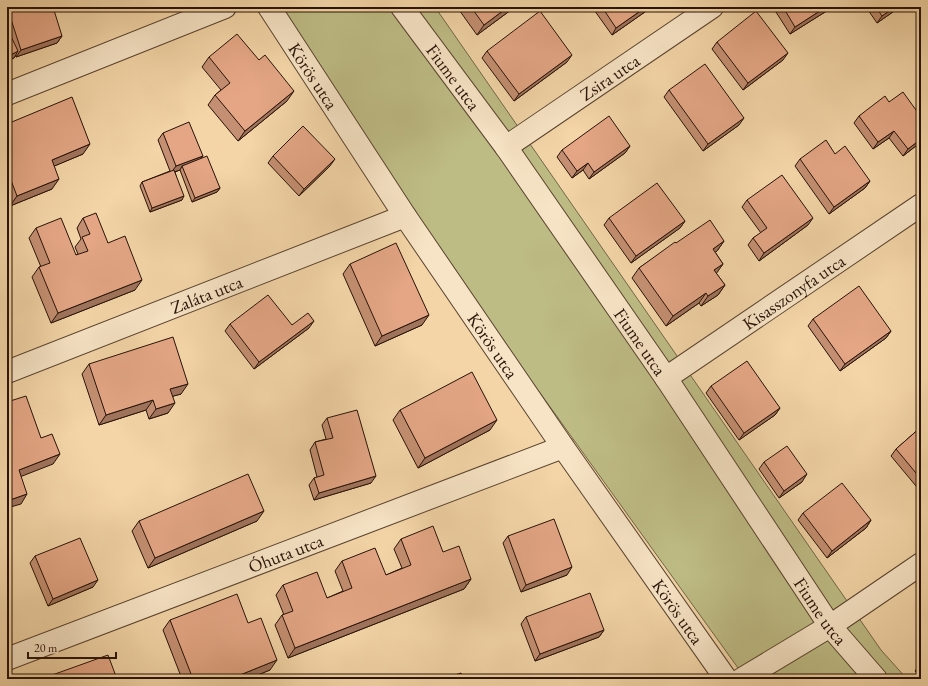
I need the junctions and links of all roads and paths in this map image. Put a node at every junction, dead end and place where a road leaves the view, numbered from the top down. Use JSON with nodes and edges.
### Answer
{"nodes":[{"id":1,"x":225,"y":7,"type":"edge"},
{"id":2,"x":269,"y":7,"type":"edge"},
{"id":3,"x":402,"y":7,"type":"edge"},
{"id":4,"x":712,"y":7,"type":"edge"},
{"id":5,"x":7,"y":94,"type":"edge"},
{"id":6,"x":506,"y":147,"type":"junction"},
{"id":7,"x":921,"y":205,"type":"edge"},
{"id":8,"x":405,"y":216,"type":"junction"},
{"id":9,"x":7,"y":372,"type":"edge"},
{"id":10,"x":666,"y":378,"type":"junction"},
{"id":11,"x":564,"y":447,"type":"junction"},
{"id":12,"x":921,"y":564,"type":"edge"},
{"id":13,"x":830,"y":626,"type":"junction"},
{"id":14,"x":7,"y":659,"type":"edge"},
{"id":15,"x":726,"y":679,"type":"edge"},
{"id":16,"x":742,"y":679,"type":"edge"},
{"id":17,"x":876,"y":679,"type":"edge"}],
"edges":[{"from":1,"to":5,"type":"street"},
{"from":2,"to":8,"type":"street","name":"Körös utca"},
{"from":3,"to":6,"type":"street","name":"Fiume utca"},
{"from":4,"to":6,"type":"street","name":"Zsira utca"},
{"from":6,"to":10,"type":"street","name":"Fiume utca"},
{"from":7,"to":10,"type":"street","name":"Kisasszonyfa utca"},
{"from":8,"to":9,"type":"street","name":"Zaláta utca"},
{"from":8,"to":11,"type":"street","name":"Körös utca"},
{"from":10,"to":13,"type":"street","name":"Fiume utca"},
{"from":11,"to":14,"type":"street","name":"Óhuta utca"},
{"from":11,"to":15,"type":"street","name":"Körös utca"},
{"from":12,"to":13,"type":"street"},
{"from":13,"to":16,"type":"street"},
{"from":13,"to":17,"type":"street","name":"Fiume utca"}]}
